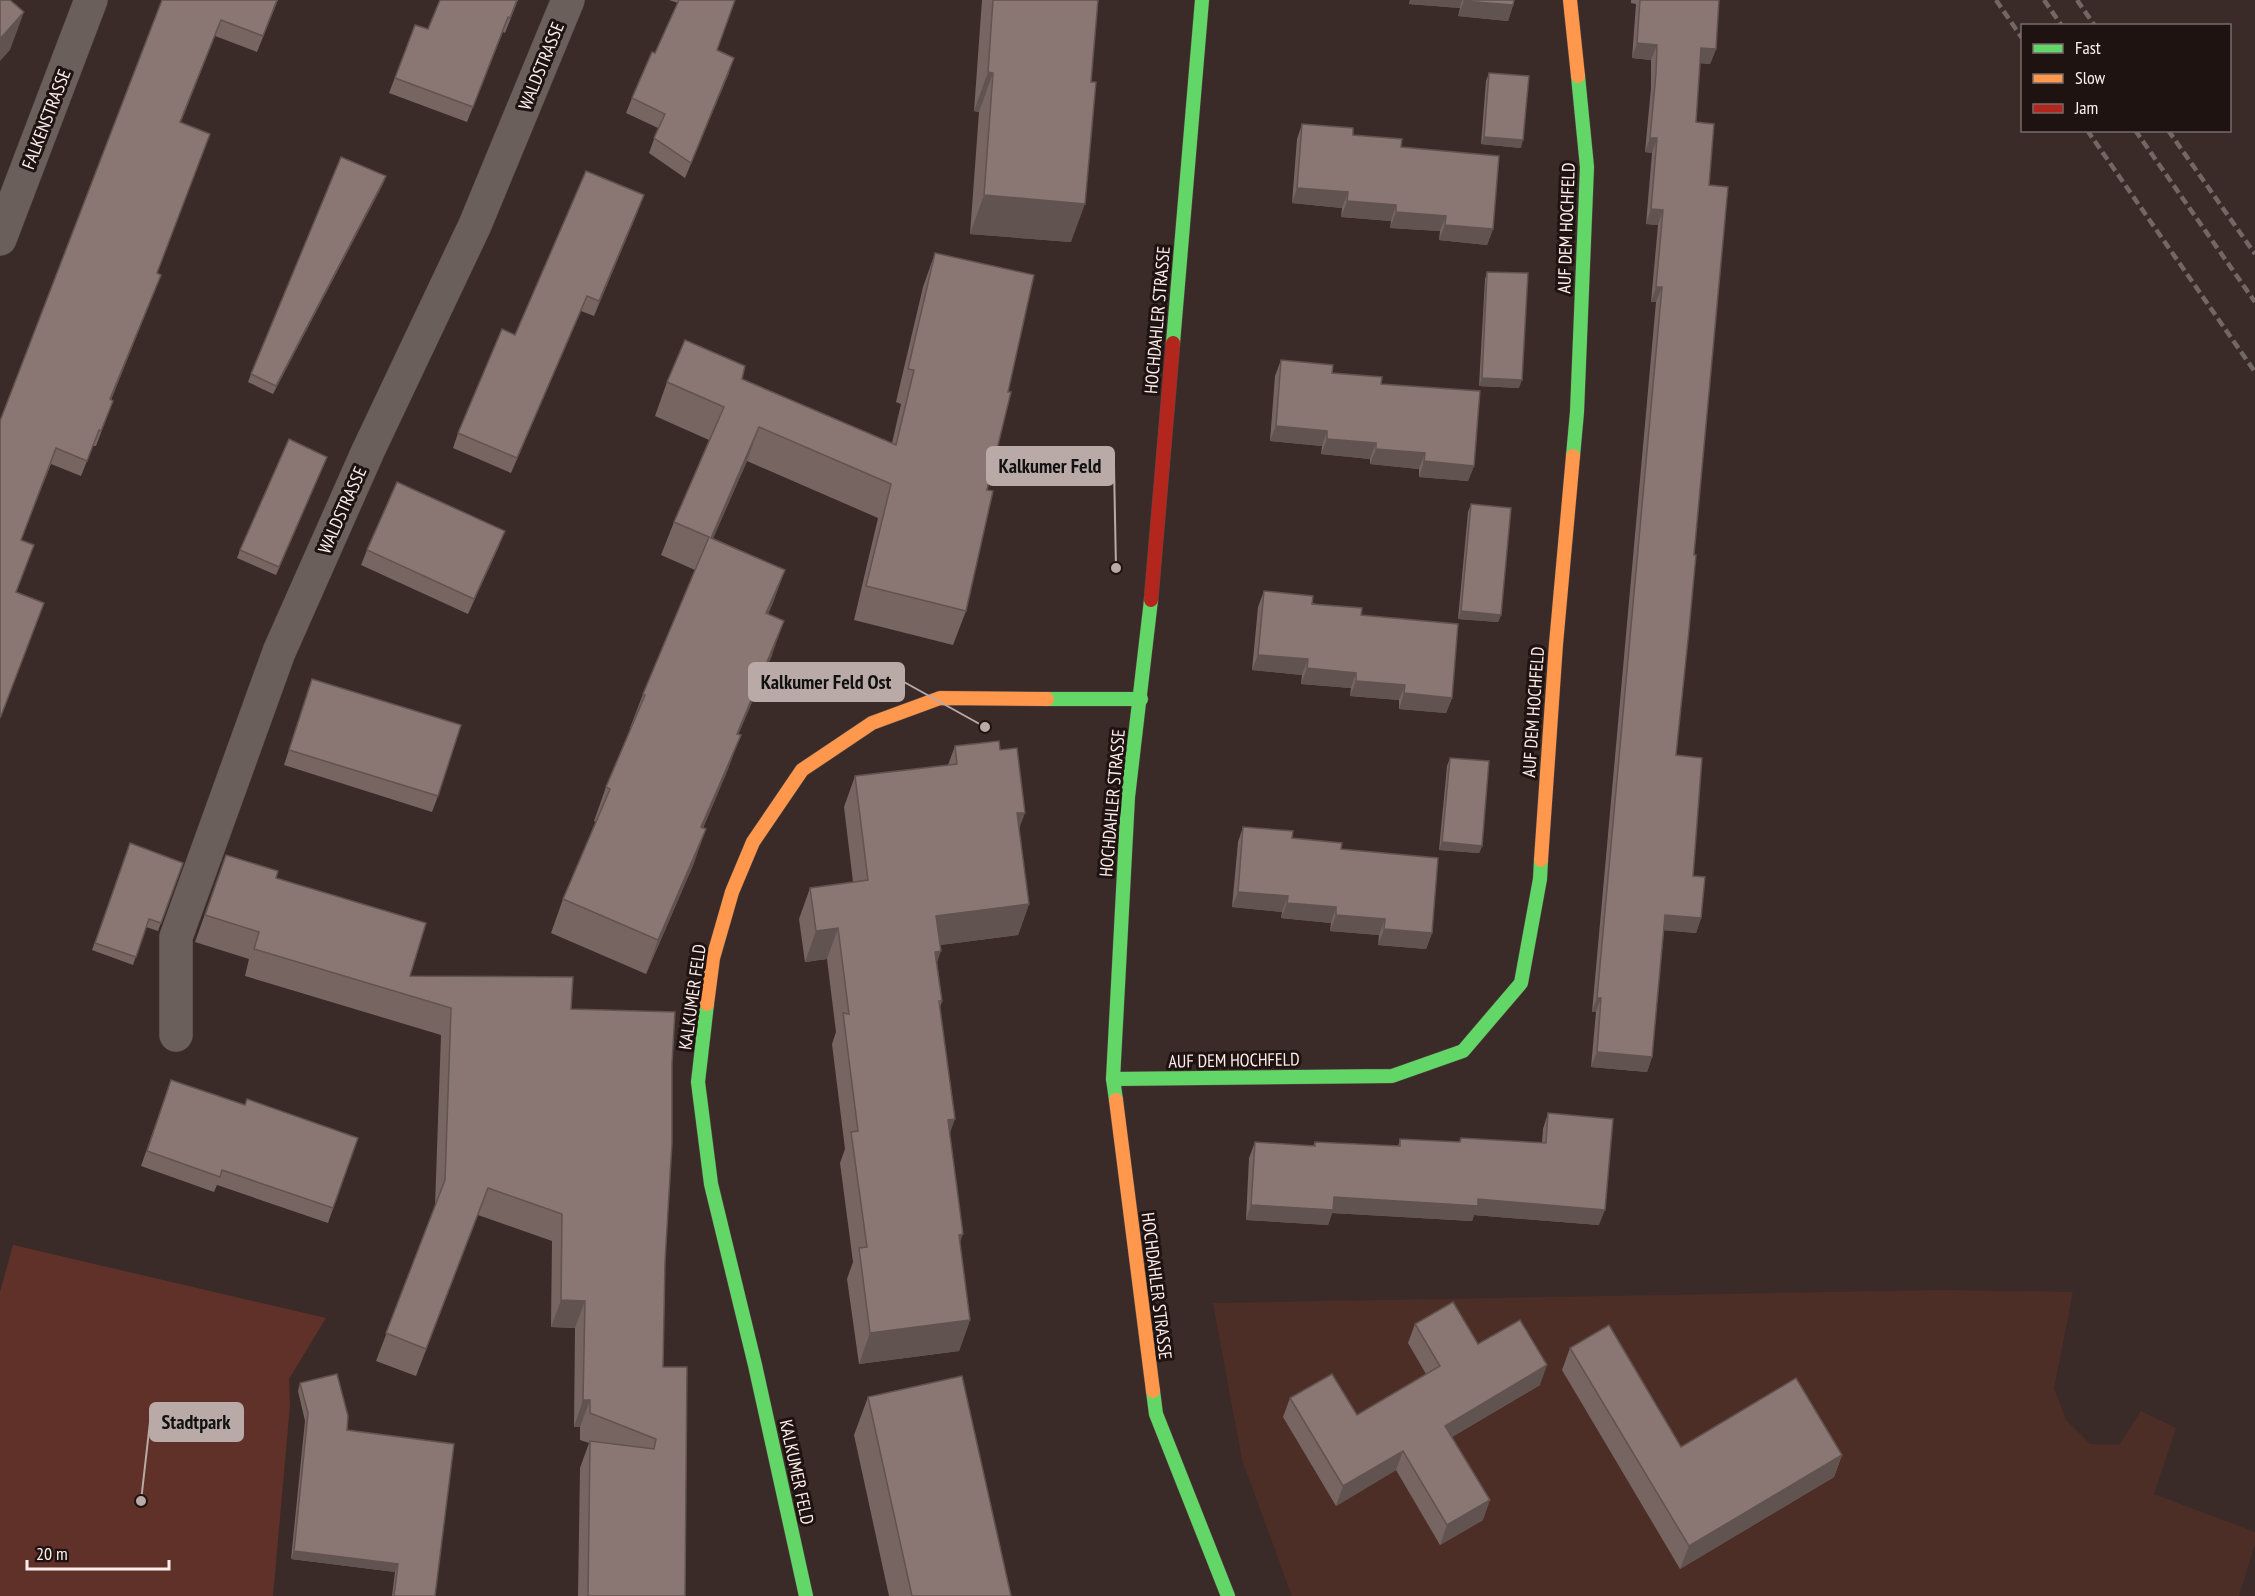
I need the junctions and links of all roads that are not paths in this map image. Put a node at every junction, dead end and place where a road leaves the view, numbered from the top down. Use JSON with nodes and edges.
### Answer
{"nodes":[{"id":1,"x":91,"y":0,"type":"edge"},
{"id":2,"x":568,"y":0,"type":"edge"},
{"id":3,"x":1202,"y":0,"type":"edge"},
{"id":4,"x":1570,"y":0,"type":"edge"},
{"id":5,"x":0,"y":239,"type":"edge"},
{"id":6,"x":1141,"y":699,"type":"junction"},
{"id":7,"x":176,"y":1035,"type":"dead end"},
{"id":8,"x":1113,"y":1079,"type":"junction"},
{"id":9,"x":806,"y":1596,"type":"edge"},
{"id":10,"x":1228,"y":1596,"type":"edge"}],
"edges":[{"from":1,"to":5,"type":"street","name":"FALKENSTRASSE"},
{"from":2,"to":7,"type":"street","name":"WALDSTRASSE"},
{"from":3,"to":6,"type":"street","name":"HOCHDAHLER STRASSE"},
{"from":4,"to":8,"type":"street","name":"AUF DEM HOCHFELD"},
{"from":6,"to":8,"type":"street","name":"HOCHDAHLER STRASSE"},
{"from":6,"to":9,"type":"street","name":"KALKUMER FELD"},
{"from":8,"to":10,"type":"street","name":"HOCHDAHLER STRASSE"}]}
